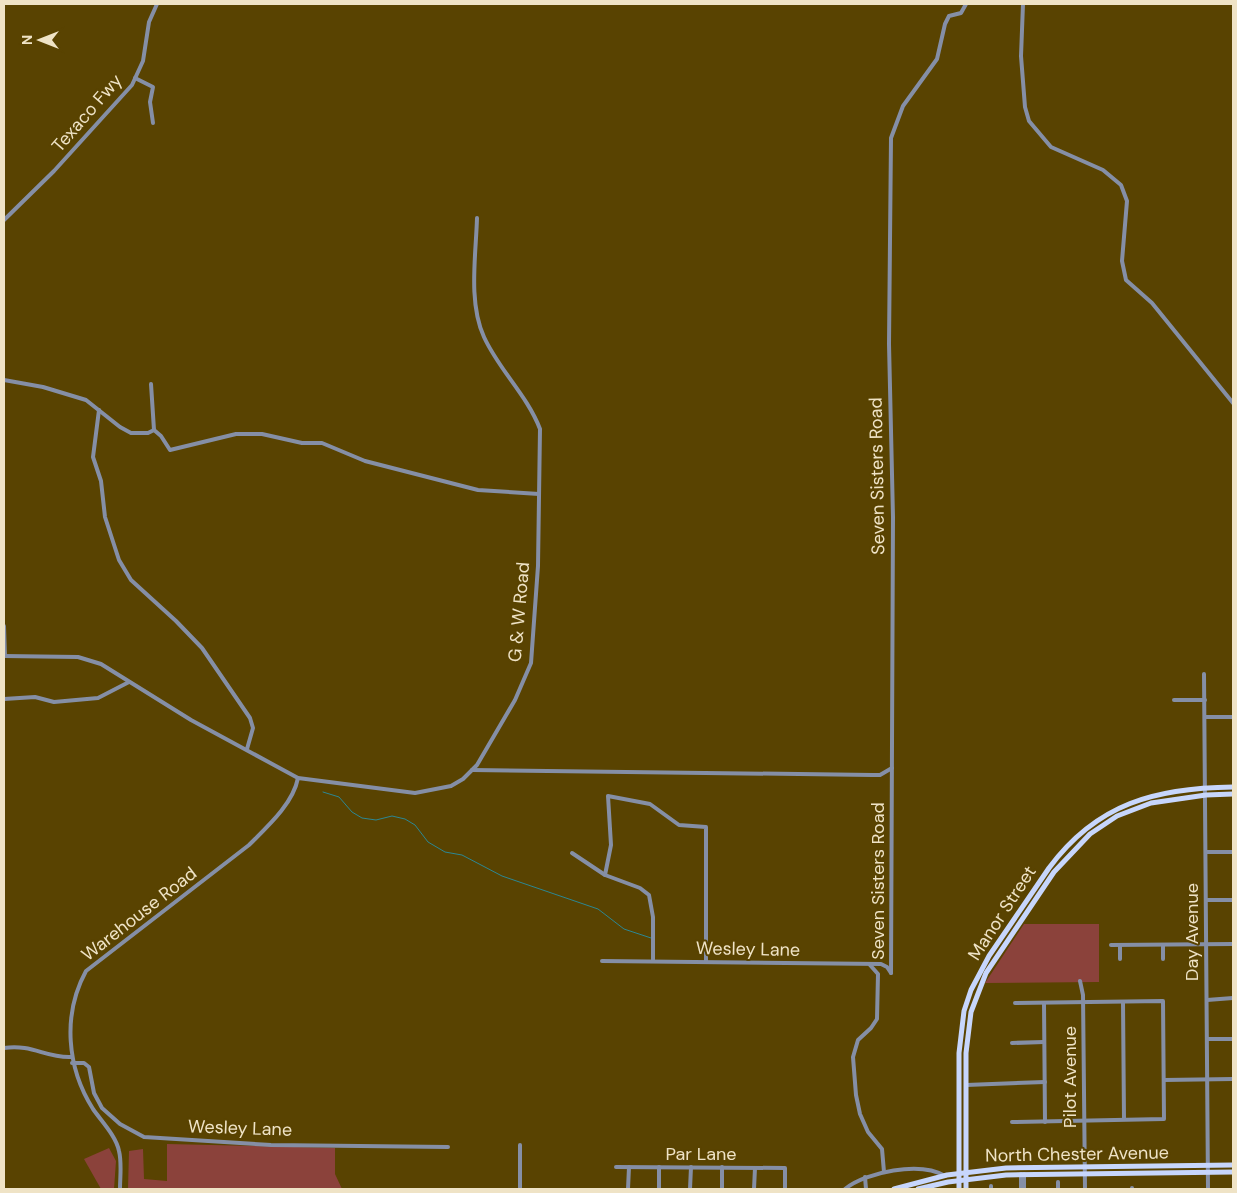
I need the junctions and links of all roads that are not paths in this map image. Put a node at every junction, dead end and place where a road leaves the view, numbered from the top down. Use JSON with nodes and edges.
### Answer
{"nodes":[{"id":1,"x":157,"y":4,"type":"edge"},
{"id":2,"x":966,"y":4,"type":"edge"},
{"id":3,"x":1023,"y":4,"type":"edge"},
{"id":4,"x":135,"y":78,"type":"junction"},
{"id":5,"x":153,"y":123,"type":"dead end"},
{"id":6,"x":477,"y":218,"type":"dead end"},
{"id":7,"x":4,"y":220,"type":"edge"},
{"id":8,"x":4,"y":380,"type":"edge"},
{"id":9,"x":151,"y":384,"type":"dead end"},
{"id":10,"x":1233,"y":403,"type":"edge"},
{"id":11,"x":99,"y":410,"type":"junction"},
{"id":12,"x":154,"y":430,"type":"junction"},
{"id":13,"x":539,"y":494,"type":"junction"},
{"id":14,"x":4,"y":626,"type":"edge"},
{"id":15,"x":4,"y":656,"type":"edge"},
{"id":16,"x":1204,"y":674,"type":"dead end"},
{"id":17,"x":129,"y":682,"type":"junction"},
{"id":18,"x":4,"y":699,"type":"edge"},
{"id":19,"x":1174,"y":700,"type":"dead end"},
{"id":20,"x":1205,"y":700,"type":"junction"},
{"id":21,"x":1205,"y":717,"type":"junction"},
{"id":22,"x":1233,"y":717,"type":"edge"},
{"id":23,"x":247,"y":750,"type":"junction"},
{"id":24,"x":892,"y":768,"type":"junction"},
{"id":25,"x":472,"y":770,"type":"junction"},
{"id":26,"x":298,"y":778,"type":"junction"},
{"id":27,"x":1206,"y":787,"type":"junction"},
{"id":28,"x":1233,"y":787,"type":"edge"},
{"id":29,"x":1233,"y":794,"type":"edge"},
{"id":30,"x":1206,"y":795,"type":"junction"},
{"id":31,"x":1206,"y":852,"type":"junction"},
{"id":32,"x":1233,"y":852,"type":"edge"},
{"id":33,"x":572,"y":853,"type":"dead end"},
{"id":34,"x":605,"y":875,"type":"junction"},
{"id":35,"x":1206,"y":900,"type":"junction"},
{"id":36,"x":1233,"y":900,"type":"edge"},
{"id":37,"x":1206,"y":944,"type":"junction"},
{"id":38,"x":1233,"y":944,"type":"edge"},
{"id":39,"x":1111,"y":945,"type":"dead end"},
{"id":40,"x":1120,"y":945,"type":"junction"},
{"id":41,"x":1163,"y":945,"type":"junction"},
{"id":42,"x":1120,"y":959,"type":"dead end"},
{"id":43,"x":1163,"y":959,"type":"dead end"},
{"id":44,"x":602,"y":961,"type":"dead end"},
{"id":45,"x":653,"y":961,"type":"junction"},
{"id":46,"x":706,"y":962,"type":"junction"},
{"id":47,"x":870,"y":965,"type":"junction"},
{"id":48,"x":891,"y":973,"type":"joint"},
{"id":49,"x":1080,"y":981,"type":"dead end"},
{"id":50,"x":1233,"y":998,"type":"edge"},
{"id":51,"x":1207,"y":1000,"type":"junction"},
{"id":52,"x":1084,"y":1002,"type":"junction"},
{"id":53,"x":1123,"y":1002,"type":"junction"},
{"id":54,"x":1015,"y":1003,"type":"dead end"},
{"id":55,"x":1044,"y":1003,"type":"junction"},
{"id":56,"x":1207,"y":1039,"type":"junction"},
{"id":57,"x":1233,"y":1039,"type":"edge"},
{"id":58,"x":1044,"y":1042,"type":"junction"},
{"id":59,"x":1012,"y":1043,"type":"dead end"},
{"id":60,"x":4,"y":1048,"type":"edge"},
{"id":61,"x":71,"y":1057,"type":"junction"},
{"id":62,"x":72,"y":1063,"type":"junction"},
{"id":63,"x":1233,"y":1078,"type":"edge"},
{"id":64,"x":1208,"y":1079,"type":"junction"},
{"id":65,"x":1164,"y":1080,"type":"junction"},
{"id":66,"x":1045,"y":1082,"type":"junction"},
{"id":67,"x":966,"y":1085,"type":"junction"},
{"id":68,"x":1124,"y":1119,"type":"junction"},
{"id":69,"x":1085,"y":1120,"type":"junction"},
{"id":70,"x":1012,"y":1122,"type":"dead end"},
{"id":71,"x":1045,"y":1122,"type":"junction"},
{"id":72,"x":520,"y":1145,"type":"dead end"},
{"id":73,"x":448,"y":1147,"type":"dead end"},
{"id":74,"x":1208,"y":1165,"type":"junction"},
{"id":75,"x":1233,"y":1165,"type":"edge"},
{"id":76,"x":1085,"y":1166,"type":"junction"},
{"id":77,"x":616,"y":1167,"type":"dead end"},
{"id":78,"x":629,"y":1167,"type":"junction"},
{"id":79,"x":659,"y":1167,"type":"junction"},
{"id":80,"x":691,"y":1167,"type":"junction"},
{"id":81,"x":722,"y":1167,"type":"junction"},
{"id":82,"x":755,"y":1168,"type":"junction"},
{"id":83,"x":884,"y":1172,"type":"junction"},
{"id":84,"x":1208,"y":1172,"type":"junction"},
{"id":85,"x":1233,"y":1172,"type":"edge"},
{"id":86,"x":966,"y":1173,"type":"junction"},
{"id":87,"x":1085,"y":1173,"type":"junction"},
{"id":88,"x":959,"y":1174,"type":"junction"},
{"id":89,"x":1023,"y":1174,"type":"junction"},
{"id":90,"x":945,"y":1176,"type":"junction"},
{"id":91,"x":865,"y":1177,"type":"junction"},
{"id":92,"x":966,"y":1180,"type":"junction"},
{"id":93,"x":958,"y":1181,"type":"junction"},
{"id":94,"x":1058,"y":1182,"type":"dead end"},
{"id":95,"x":847,"y":1188,"type":"edge"},
{"id":96,"x":120,"y":1189,"type":"edge"},
{"id":97,"x":520,"y":1189,"type":"edge"},
{"id":98,"x":628,"y":1189,"type":"edge"},
{"id":99,"x":659,"y":1189,"type":"edge"},
{"id":100,"x":690,"y":1189,"type":"edge"},
{"id":101,"x":722,"y":1189,"type":"edge"},
{"id":102,"x":754,"y":1189,"type":"edge"},
{"id":103,"x":785,"y":1189,"type":"edge"},
{"id":104,"x":866,"y":1189,"type":"edge"},
{"id":105,"x":894,"y":1189,"type":"edge"},
{"id":106,"x":918,"y":1189,"type":"edge"},
{"id":107,"x":959,"y":1189,"type":"edge"},
{"id":108,"x":966,"y":1189,"type":"edge"},
{"id":109,"x":1023,"y":1189,"type":"edge"},
{"id":110,"x":1058,"y":1189,"type":"edge"},
{"id":111,"x":1085,"y":1189,"type":"edge"},
{"id":112,"x":1208,"y":1189,"type":"edge"}],
"edges":[{"from":1,"to":4,"type":"street","name":"Texaco Fwy"},
{"from":2,"to":24,"type":"street","name":"Seven Sisters Road"},
{"from":3,"to":10,"type":"street"},
{"from":4,"to":5,"type":"street"},
{"from":4,"to":7,"type":"street","name":"Texaco Fwy"},
{"from":6,"to":13,"type":"street","name":"G & W Road"},
{"from":8,"to":11,"type":"street"},
{"from":9,"to":12,"type":"street"},
{"from":11,"to":12,"type":"street"},
{"from":11,"to":23,"type":"street"},
{"from":12,"to":13,"type":"street"},
{"from":13,"to":25,"type":"street","name":"G & W Road"},
{"from":14,"to":15,"type":"street"},
{"from":15,"to":17,"type":"street","name":"G & W Road"},
{"from":16,"to":20,"type":"street","name":"Day Avenue"},
{"from":17,"to":18,"type":"street"},
{"from":17,"to":23,"type":"street","name":"G & W Road"},
{"from":19,"to":20,"type":"street"},
{"from":20,"to":21,"type":"street","name":"Day Avenue"},
{"from":21,"to":22,"type":"street"},
{"from":21,"to":27,"type":"street","name":"Day Avenue"},
{"from":23,"to":26,"type":"street","name":"G & W Road"},
{"from":24,"to":25,"type":"street"},
{"from":24,"to":48,"type":"street","name":"Seven Sisters Road"},
{"from":25,"to":26,"type":"street","name":"G & W Road"},
{"from":26,"to":61,"type":"street","name":"Warehouse Road"},
{"from":27,"to":28,"type":"main road","name":"Manor Street"},
{"from":27,"to":30,"type":"street","name":"Day Avenue"},
{"from":27,"to":88,"type":"main road","name":"Manor Street"},
{"from":29,"to":30,"type":"main road","name":"Manor Street"},
{"from":30,"to":31,"type":"street","name":"Day Avenue"},
{"from":30,"to":67,"type":"main road","name":"Manor Street"},
{"from":31,"to":32,"type":"street"},
{"from":31,"to":35,"type":"street","name":"Day Avenue"},
{"from":33,"to":34,"type":"street"},
{"from":34,"to":45,"type":"street"},
{"from":34,"to":46,"type":"street"},
{"from":35,"to":36,"type":"street"},
{"from":35,"to":37,"type":"street","name":"Day Avenue"},
{"from":37,"to":38,"type":"street"},
{"from":37,"to":41,"type":"street"},
{"from":37,"to":51,"type":"street","name":"Day Avenue"},
{"from":39,"to":40,"type":"street"},
{"from":40,"to":41,"type":"street"},
{"from":40,"to":42,"type":"street"},
{"from":41,"to":43,"type":"street"},
{"from":44,"to":45,"type":"street","name":"Wesley Lane"},
{"from":45,"to":46,"type":"street","name":"Wesley Lane"},
{"from":46,"to":47,"type":"street","name":"Wesley Lane"},
{"from":47,"to":48,"type":"street","name":"Wesley Lane"},
{"from":47,"to":83,"type":"street"},
{"from":49,"to":52,"type":"street","name":"Pilot Avenue"},
{"from":50,"to":51,"type":"street"},
{"from":51,"to":56,"type":"street","name":"Day Avenue"},
{"from":52,"to":53,"type":"street"},
{"from":52,"to":55,"type":"street"},
{"from":52,"to":69,"type":"street","name":"Pilot Avenue"},
{"from":53,"to":65,"type":"street"},
{"from":53,"to":68,"type":"street"},
{"from":54,"to":55,"type":"street"},
{"from":55,"to":58,"type":"street"},
{"from":56,"to":57,"type":"street"},
{"from":56,"to":64,"type":"street","name":"Day Avenue"},
{"from":58,"to":59,"type":"street"},
{"from":58,"to":66,"type":"street"},
{"from":60,"to":61,"type":"street"},
{"from":61,"to":62,"type":"street","name":"Warehouse Road"},
{"from":62,"to":73,"type":"street","name":"Wesley Lane"},
{"from":62,"to":96,"type":"street","name":"Warehouse Road"},
{"from":63,"to":64,"type":"street"},
{"from":64,"to":65,"type":"street"},
{"from":64,"to":74,"type":"street","name":"Day Avenue"},
{"from":65,"to":68,"type":"street"},
{"from":66,"to":67,"type":"street"},
{"from":66,"to":71,"type":"street"},
{"from":67,"to":86,"type":"main road","name":"Manor Street"},
{"from":68,"to":69,"type":"street"},
{"from":69,"to":71,"type":"street"},
{"from":69,"to":76,"type":"street","name":"Pilot Avenue"},
{"from":70,"to":71,"type":"street"},
{"from":72,"to":97,"type":"street"},
{"from":74,"to":75,"type":"main road","name":"North Chester Avenue"},
{"from":74,"to":76,"type":"main road","name":"North Chester Avenue"},
{"from":74,"to":84,"type":"street","name":"Day Avenue"},
{"from":76,"to":86,"type":"main road","name":"North Chester Avenue"},
{"from":76,"to":87,"type":"street","name":"Pilot Avenue"},
{"from":77,"to":78,"type":"street","name":"Par Lane"},
{"from":78,"to":79,"type":"street","name":"Par Lane"},
{"from":78,"to":98,"type":"street"},
{"from":79,"to":80,"type":"street","name":"Par Lane"},
{"from":79,"to":99,"type":"street"},
{"from":80,"to":81,"type":"street","name":"Par Lane"},
{"from":80,"to":100,"type":"street"},
{"from":81,"to":82,"type":"street","name":"Par Lane"},
{"from":81,"to":101,"type":"street"},
{"from":82,"to":102,"type":"street"},
{"from":82,"to":103,"type":"street","name":"Par Lane"},
{"from":83,"to":90,"type":"street"},
{"from":83,"to":91,"type":"street"},
{"from":84,"to":85,"type":"main road","name":"North Chester Avenue"},
{"from":84,"to":87,"type":"main road","name":"North Chester Avenue"},
{"from":84,"to":112,"type":"street","name":"Day Avenue"},
{"from":86,"to":88,"type":"main road","name":"North Chester Avenue"},
{"from":86,"to":92,"type":"main road","name":"Manor Street"},
{"from":87,"to":89,"type":"main road","name":"North Chester Avenue"},
{"from":87,"to":111,"type":"street","name":"Pilot Avenue"},
{"from":88,"to":90,"type":"main road","name":"North Chester Avenue"},
{"from":88,"to":93,"type":"main road","name":"Manor Street"},
{"from":89,"to":92,"type":"main road","name":"North Chester Avenue"},
{"from":89,"to":109,"type":"street"},
{"from":90,"to":105,"type":"main road","name":"North Chester Avenue"},
{"from":91,"to":95,"type":"street"},
{"from":91,"to":104,"type":"street"},
{"from":92,"to":93,"type":"main road","name":"North Chester Avenue"},
{"from":92,"to":108,"type":"main road","name":"Manor Street"},
{"from":93,"to":106,"type":"main road","name":"North Chester Avenue"},
{"from":93,"to":107,"type":"main road","name":"Manor Street"},
{"from":94,"to":110,"type":"street"}]}
